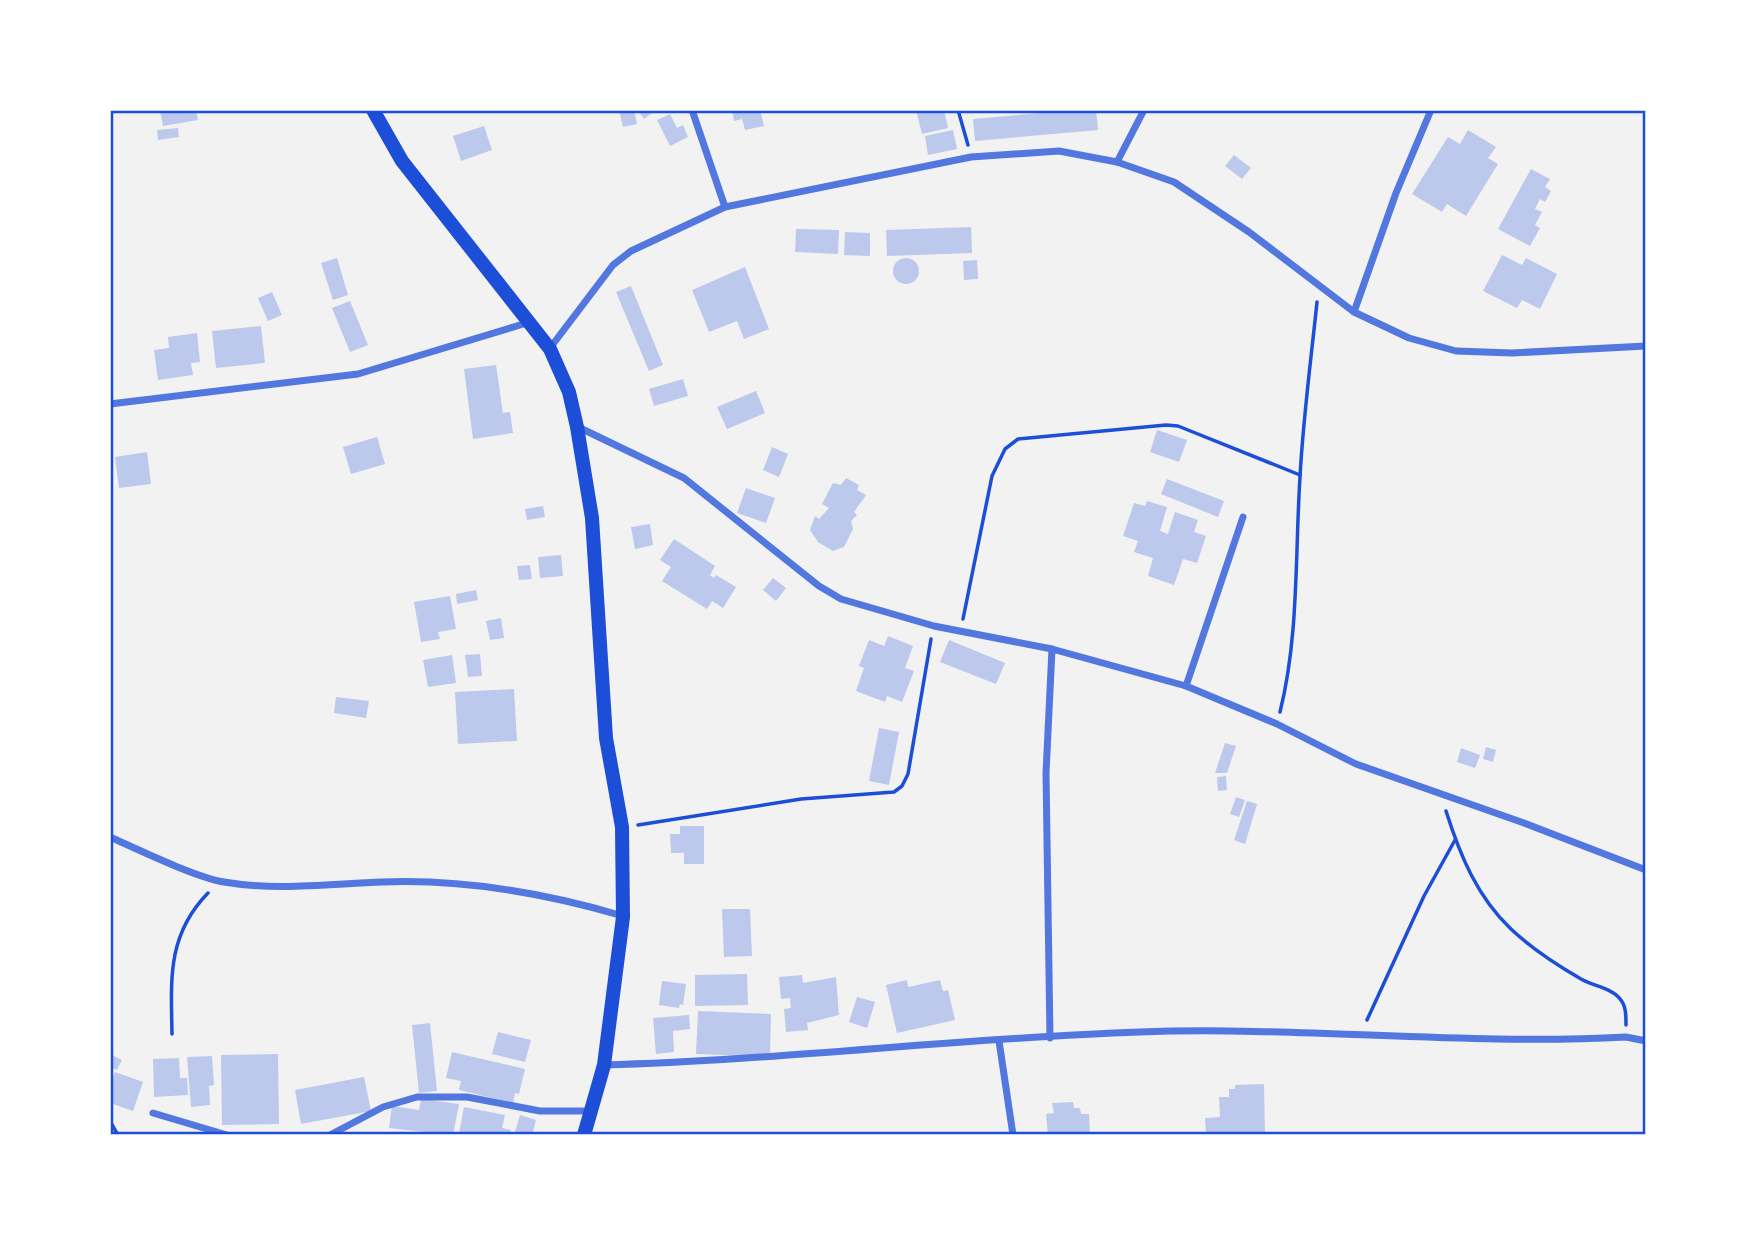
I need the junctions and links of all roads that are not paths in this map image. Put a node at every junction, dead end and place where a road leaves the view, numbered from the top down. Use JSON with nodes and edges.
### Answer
{"nodes":[{"id":1,"x":373,"y":110,"type":"edge"},
{"id":2,"x":692,"y":110,"type":"edge"},
{"id":3,"x":1144,"y":110,"type":"edge"},
{"id":4,"x":1431,"y":110,"type":"edge"},
{"id":5,"x":1116,"y":162,"type":"junction"},
{"id":6,"x":725,"y":207,"type":"junction"},
{"id":7,"x":1354,"y":312,"type":"junction"},
{"id":8,"x":531,"y":321,"type":"junction"},
{"id":9,"x":1646,"y":346,"type":"edge"},
{"id":10,"x":550,"y":349,"type":"junction"},
{"id":11,"x":110,"y":404,"type":"edge"},
{"id":12,"x":577,"y":427,"type":"junction"},
{"id":13,"x":1243,"y":517,"type":"dead end"},
{"id":14,"x":1052,"y":649,"type":"junction"},
{"id":15,"x":1186,"y":686,"type":"junction"},
{"id":16,"x":110,"y":837,"type":"edge"},
{"id":17,"x":1646,"y":870,"type":"edge"},
{"id":18,"x":623,"y":917,"type":"junction"},
{"id":19,"x":1050,"y":1038,"type":"junction"},
{"id":20,"x":999,"y":1041,"type":"junction"},
{"id":21,"x":1646,"y":1041,"type":"edge"},
{"id":22,"x":604,"y":1065,"type":"junction"},
{"id":23,"x":591,"y":1111,"type":"junction"},
{"id":24,"x":153,"y":1114,"type":"dead end"},
{"id":25,"x":227,"y":1135,"type":"edge"},
{"id":26,"x":330,"y":1135,"type":"edge"},
{"id":27,"x":584,"y":1135,"type":"edge"},
{"id":28,"x":1013,"y":1135,"type":"edge"}],
"edges":[{"from":1,"to":8,"type":"main road"},
{"from":2,"to":6,"type":"street"},
{"from":3,"to":5,"type":"street"},
{"from":4,"to":7,"type":"street"},
{"from":5,"to":6,"type":"street"},
{"from":5,"to":7,"type":"street"},
{"from":6,"to":10,"type":"street"},
{"from":7,"to":9,"type":"street"},
{"from":8,"to":10,"type":"main road"},
{"from":8,"to":11,"type":"street"},
{"from":10,"to":12,"type":"main road"},
{"from":12,"to":14,"type":"street"},
{"from":12,"to":18,"type":"main road"},
{"from":13,"to":15,"type":"street"},
{"from":14,"to":15,"type":"street"},
{"from":14,"to":19,"type":"street"},
{"from":15,"to":17,"type":"street"},
{"from":16,"to":18,"type":"street"},
{"from":18,"to":22,"type":"main road"},
{"from":19,"to":20,"type":"street"},
{"from":19,"to":21,"type":"street"},
{"from":20,"to":22,"type":"street"},
{"from":20,"to":28,"type":"street"},
{"from":22,"to":23,"type":"main road"},
{"from":23,"to":26,"type":"street"},
{"from":23,"to":27,"type":"main road"},
{"from":24,"to":25,"type":"street"}]}
